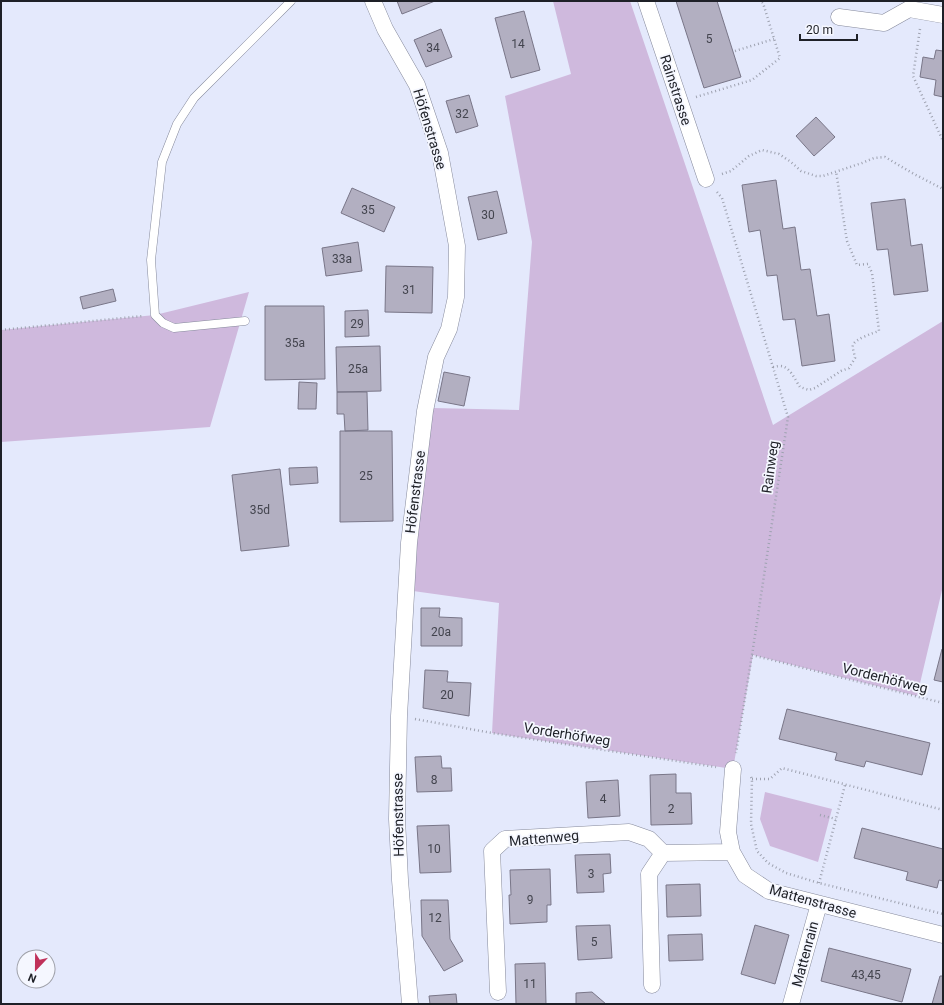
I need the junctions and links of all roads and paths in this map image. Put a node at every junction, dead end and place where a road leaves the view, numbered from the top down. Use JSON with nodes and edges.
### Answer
{"nodes":[{"id":1,"x":291,"y":1,"type":"edge"},
{"id":2,"x":373,"y":1,"type":"edge"},
{"id":3,"x":646,"y":1,"type":"edge"},
{"id":4,"x":761,"y":1,"type":"edge"},
{"id":5,"x":920,"y":10,"type":"junction"},
{"id":6,"x":943,"y":15,"type":"edge"},
{"id":7,"x":839,"y":17,"type":"dead end"},
{"id":8,"x":774,"y":39,"type":"junction"},
{"id":9,"x":736,"y":51,"type":"dead end"},
{"id":10,"x":680,"y":102,"type":"junction"},
{"id":11,"x":943,"y":141,"type":"edge"},
{"id":12,"x":836,"y":171,"type":"junction"},
{"id":13,"x":706,"y":179,"type":"junction"},
{"id":14,"x":943,"y":189,"type":"edge"},
{"id":15,"x":155,"y":315,"type":"junction"},
{"id":16,"x":245,"y":321,"type":"dead end"},
{"id":17,"x":1,"y":330,"type":"edge"},
{"id":18,"x":773,"y":367,"type":"junction"},
{"id":19,"x":752,"y":655,"type":"junction"},
{"id":20,"x":943,"y":703,"type":"edge"},
{"id":21,"x":399,"y":716,"type":"junction"},
{"id":22,"x":733,"y":769,"type":"junction"},
{"id":23,"x":752,"y":779,"type":"junction"},
{"id":24,"x":845,"y":785,"type":"junction"},
{"id":25,"x":943,"y":810,"type":"edge"},
{"id":26,"x":820,"y":815,"type":"dead end"},
{"id":27,"x":836,"y":819,"type":"junction"},
{"id":28,"x":732,"y":852,"type":"junction"},
{"id":29,"x":663,"y":853,"type":"junction"},
{"id":30,"x":819,"y":883,"type":"junction"},
{"id":31,"x":819,"y":904,"type":"junction"},
{"id":32,"x":943,"y":914,"type":"edge"},
{"id":33,"x":943,"y":936,"type":"edge"},
{"id":34,"x":652,"y":985,"type":"dead end"},
{"id":35,"x":498,"y":992,"type":"dead end"},
{"id":36,"x":410,"y":1004,"type":"edge"},
{"id":37,"x":791,"y":1004,"type":"edge"}],
"edges":[{"from":1,"to":15,"type":"lane"},
{"from":2,"to":21,"type":"street","name":"Höfenstrasse"},
{"from":3,"to":10,"type":"street","name":"Rainstrasse"},
{"from":4,"to":8,"type":"path"},
{"from":5,"to":6,"type":"street"},
{"from":5,"to":7,"type":"street"},
{"from":5,"to":11,"type":"path"},
{"from":8,"to":9,"type":"path"},
{"from":8,"to":10,"type":"path"},
{"from":10,"to":13,"type":"street","name":"Rainstrasse"},
{"from":12,"to":13,"type":"path"},
{"from":12,"to":14,"type":"path"},
{"from":12,"to":18,"type":"path"},
{"from":13,"to":18,"type":"path","name":"Rainweg"},
{"from":15,"to":16,"type":"lane"},
{"from":15,"to":17,"type":"path"},
{"from":18,"to":19,"type":"path","name":"Rainweg"},
{"from":19,"to":20,"type":"path","name":"Vorderhöfweg"},
{"from":19,"to":22,"type":"path","name":"Rainweg"},
{"from":21,"to":22,"type":"path","name":"Vorderhöfweg"},
{"from":21,"to":36,"type":"street","name":"Höfenstrasse"},
{"from":22,"to":23,"type":"path","name":"Vorderhöfweg"},
{"from":22,"to":28,"type":"street","name":"Mattenstrasse"},
{"from":23,"to":24,"type":"path"},
{"from":23,"to":30,"type":"path"},
{"from":24,"to":25,"type":"path"},
{"from":24,"to":27,"type":"path"},
{"from":26,"to":27,"type":"path"},
{"from":27,"to":30,"type":"path"},
{"from":28,"to":29,"type":"street"},
{"from":28,"to":31,"type":"street","name":"Mattenstrasse"},
{"from":29,"to":34,"type":"street"},
{"from":29,"to":35,"type":"street","name":"Mattenweg"},
{"from":30,"to":32,"type":"path"},
{"from":31,"to":33,"type":"street","name":"Mattenstrasse"},
{"from":31,"to":37,"type":"street","name":"Mattenrain"}]}
